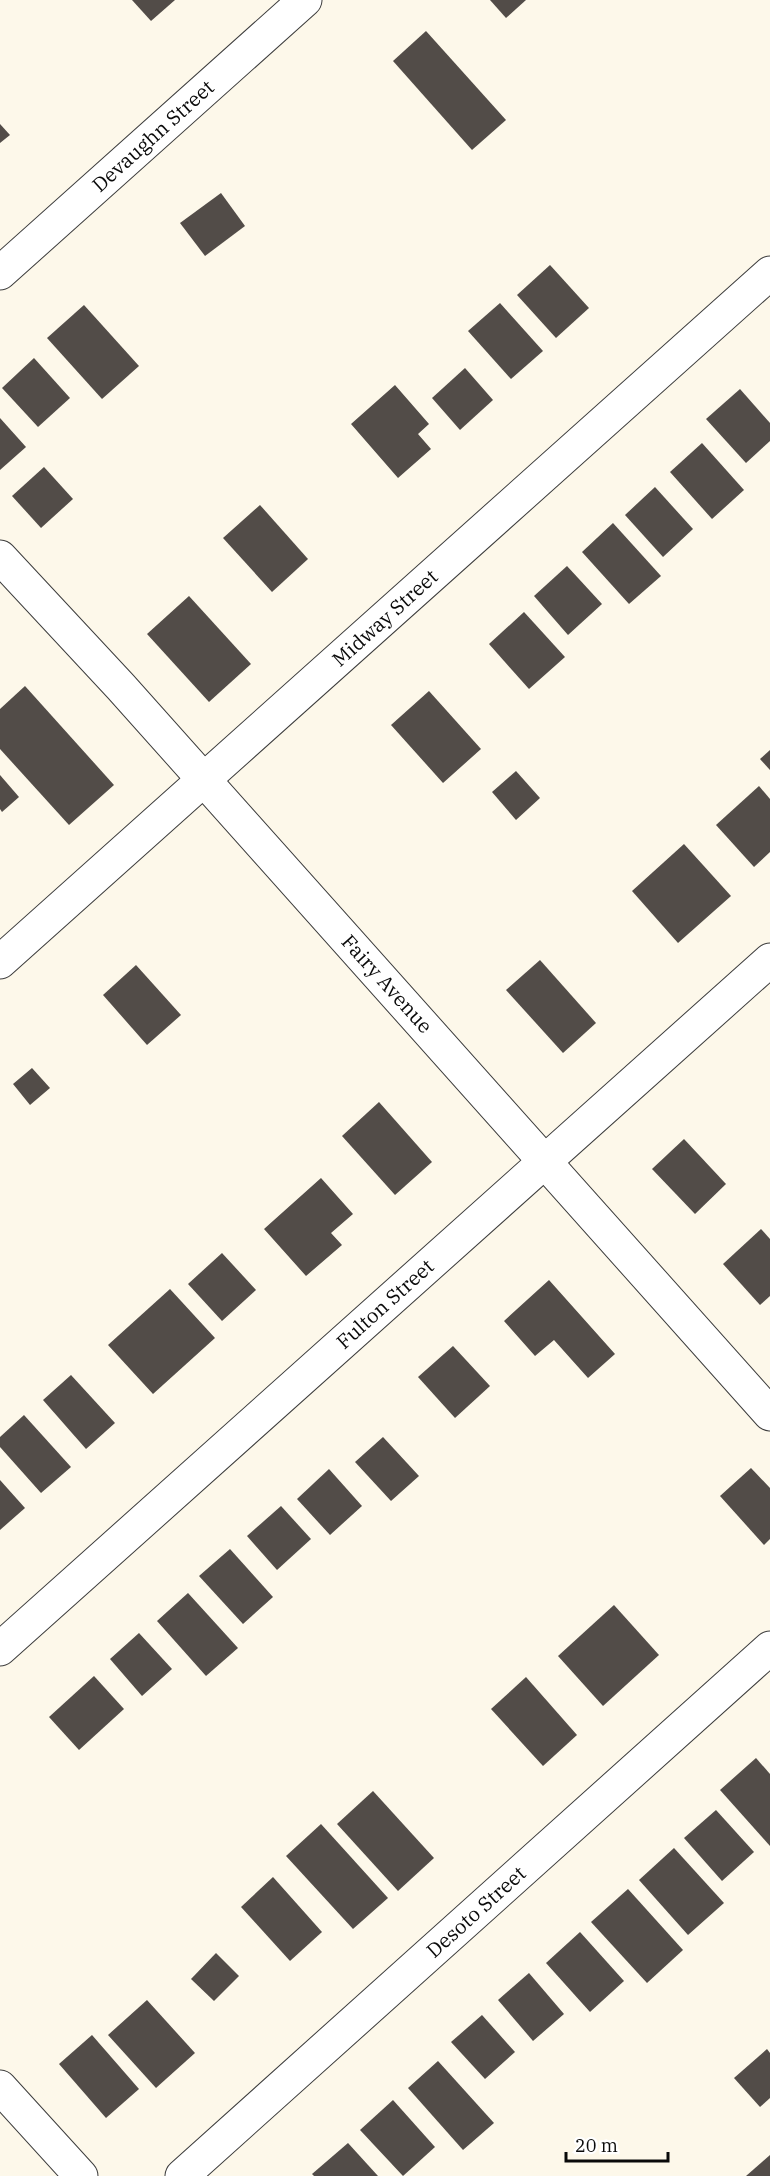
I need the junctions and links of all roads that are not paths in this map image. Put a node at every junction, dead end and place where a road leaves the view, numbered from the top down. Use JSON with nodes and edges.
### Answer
{"nodes":[{"id":1,"x":305,"y":0,"type":"edge"},
{"id":2,"x":0,"y":273,"type":"edge"},
{"id":3,"x":770,"y":273,"type":"edge"},
{"id":4,"x":0,"y":557,"type":"edge"},
{"id":5,"x":203,"y":781,"type":"junction"},
{"id":6,"x":770,"y":960,"type":"edge"},
{"id":7,"x":0,"y":962,"type":"edge"},
{"id":8,"x":545,"y":1160,"type":"junction"},
{"id":9,"x":770,"y":1414,"type":"edge"},
{"id":10,"x":770,"y":1648,"type":"edge"},
{"id":11,"x":0,"y":1649,"type":"edge"},
{"id":12,"x":0,"y":2087,"type":"edge"},
{"id":13,"x":81,"y":2176,"type":"edge"},
{"id":14,"x":182,"y":2176,"type":"edge"}],
"edges":[{"from":1,"to":2,"type":"street","name":"Devaughn Street"},
{"from":3,"to":5,"type":"street","name":"Midway Street"},
{"from":4,"to":5,"type":"street","name":"Fairy Avenue"},
{"from":5,"to":7,"type":"street","name":"Midway Street"},
{"from":5,"to":8,"type":"street","name":"Fairy Avenue"},
{"from":6,"to":8,"type":"street","name":"Fulton Street"},
{"from":8,"to":9,"type":"street","name":"Fairy Avenue"},
{"from":8,"to":11,"type":"street","name":"Fulton Street"},
{"from":10,"to":14,"type":"street","name":"Desoto Street"},
{"from":12,"to":13,"type":"street"}]}
